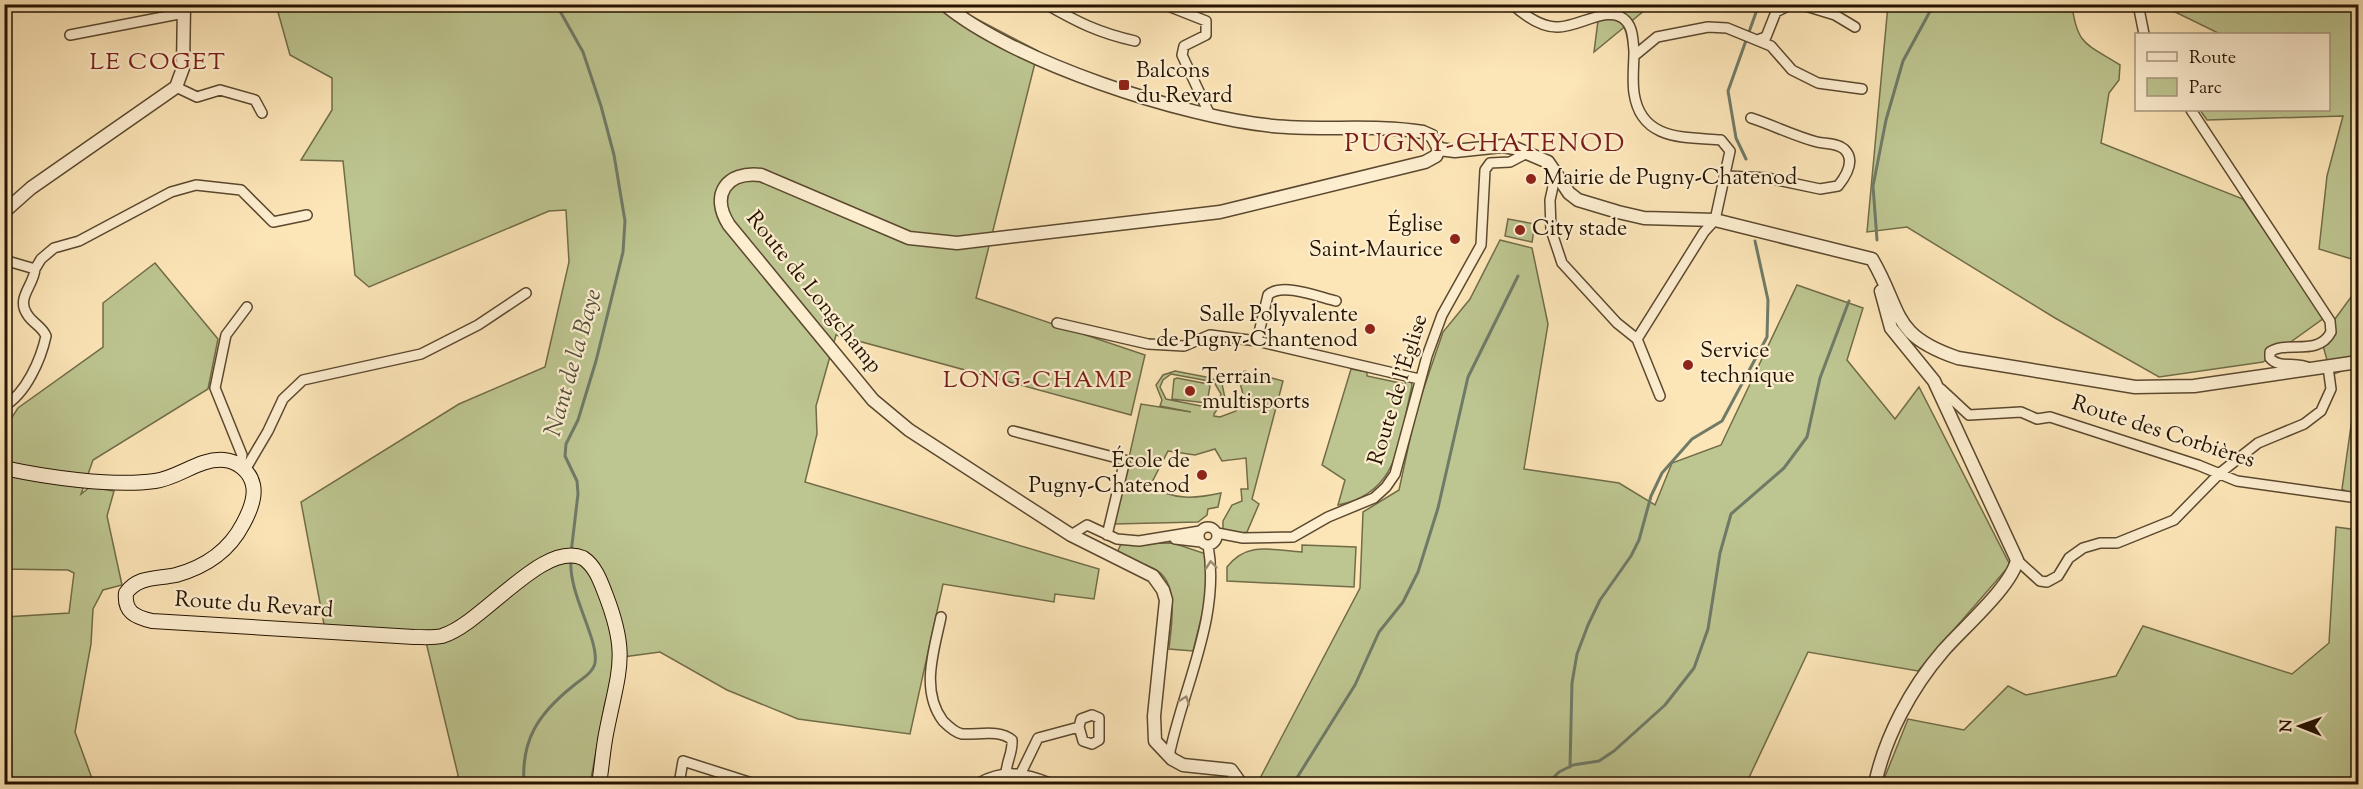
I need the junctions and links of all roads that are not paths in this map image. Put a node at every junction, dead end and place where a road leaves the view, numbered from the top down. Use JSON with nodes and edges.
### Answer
{"nodes":[{"id":1,"x":944,"y":4,"type":"edge"},
{"id":2,"x":1046,"y":4,"type":"edge"},
{"id":3,"x":1163,"y":4,"type":"edge"},
{"id":4,"x":1512,"y":4,"type":"edge"},
{"id":5,"x":1792,"y":4,"type":"edge"},
{"id":6,"x":1798,"y":4,"type":"edge"},
{"id":7,"x":2138,"y":4,"type":"edge"},
{"id":8,"x":184,"y":9,"type":"edge"},
{"id":9,"x":1855,"y":27,"type":"dead end"},
{"id":10,"x":2144,"y":33,"type":"edge"},
{"id":11,"x":70,"y":35,"type":"dead end"},
{"id":12,"x":1756,"y":38,"type":"junction"},
{"id":13,"x":1135,"y":41,"type":"dead end"},
{"id":14,"x":1634,"y":56,"type":"junction"},
{"id":15,"x":176,"y":87,"type":"junction"},
{"id":16,"x":1862,"y":89,"type":"dead end"},
{"id":17,"x":2192,"y":111,"type":"edge"},
{"id":18,"x":262,"y":112,"type":"dead end"},
{"id":19,"x":1209,"y":113,"type":"junction"},
{"id":20,"x":1751,"y":118,"type":"dead end"},
{"id":21,"x":1439,"y":149,"type":"junction"},
{"id":22,"x":1529,"y":152,"type":"junction"},
{"id":23,"x":1556,"y":173,"type":"junction"},
{"id":24,"x":1727,"y":176,"type":"junction"},
{"id":25,"x":4,"y":212,"type":"edge"},
{"id":26,"x":307,"y":215,"type":"dead end"},
{"id":27,"x":1715,"y":220,"type":"junction"},
{"id":28,"x":4,"y":260,"type":"edge"},
{"id":29,"x":35,"y":269,"type":"junction"},
{"id":30,"x":1878,"y":269,"type":"junction"},
{"id":31,"x":526,"y":293,"type":"dead end"},
{"id":32,"x":1336,"y":301,"type":"dead end"},
{"id":33,"x":247,"y":307,"type":"dead end"},
{"id":34,"x":1057,"y":322,"type":"dead end"},
{"id":35,"x":1637,"y":339,"type":"junction"},
{"id":36,"x":1257,"y":341,"type":"junction"},
{"id":37,"x":2358,"y":362,"type":"edge"},
{"id":38,"x":2328,"y":367,"type":"junction"},
{"id":39,"x":2310,"y":370,"type":"junction"},
{"id":40,"x":1419,"y":379,"type":"junction"},
{"id":41,"x":1934,"y":381,"type":"junction"},
{"id":42,"x":1660,"y":396,"type":"dead end"},
{"id":43,"x":4,"y":406,"type":"edge"},
{"id":44,"x":1013,"y":431,"type":"dead end"},
{"id":45,"x":4,"y":468,"type":"edge"},
{"id":46,"x":242,"y":468,"type":"junction"},
{"id":47,"x":2220,"y":473,"type":"junction"},
{"id":48,"x":2358,"y":498,"type":"edge"},
{"id":49,"x":1200,"y":531,"type":"junction"},
{"id":50,"x":1107,"y":535,"type":"junction"},
{"id":51,"x":1076,"y":538,"type":"junction"},
{"id":52,"x":1169,"y":538,"type":"junction"},
{"id":53,"x":1210,"y":540,"type":"junction"},
{"id":54,"x":2018,"y":560,"type":"junction"},
{"id":55,"x":941,"y":617,"type":"dead end"},
{"id":56,"x":1078,"y":727,"type":"dead end"},
{"id":57,"x":1169,"y":756,"type":"junction"},
{"id":58,"x":1006,"y":774,"type":"junction"},
{"id":59,"x":1020,"y":775,"type":"junction"},
{"id":60,"x":599,"y":784,"type":"edge"},
{"id":61,"x":679,"y":784,"type":"edge"},
{"id":62,"x":755,"y":784,"type":"edge"},
{"id":63,"x":980,"y":784,"type":"edge"},
{"id":64,"x":1048,"y":784,"type":"edge"},
{"id":65,"x":1241,"y":784,"type":"edge"},
{"id":66,"x":1875,"y":784,"type":"edge"}],
"edges":[{"from":1,"to":19,"type":"street"},
{"from":2,"to":13,"type":"street"},
{"from":3,"to":19,"type":"street"},
{"from":4,"to":14,"type":"street"},
{"from":5,"to":12,"type":"street"},
{"from":6,"to":9,"type":"street"},
{"from":7,"to":10,"type":"street"},
{"from":8,"to":11,"type":"street"},
{"from":8,"to":15,"type":"street"},
{"from":12,"to":14,"type":"street"},
{"from":12,"to":16,"type":"street"},
{"from":14,"to":24,"type":"street"},
{"from":15,"to":18,"type":"street"},
{"from":15,"to":25,"type":"street"},
{"from":17,"to":39,"type":"street"},
{"from":19,"to":21,"type":"street"},
{"from":20,"to":24,"type":"street"},
{"from":21,"to":22,"type":"street"},
{"from":21,"to":51,"type":"street","name":"Route de Longchamp"},
{"from":22,"to":23,"type":"street"},
{"from":22,"to":40,"type":"street","name":"Route de l'Église"},
{"from":23,"to":27,"type":"street"},
{"from":23,"to":35,"type":"street"},
{"from":24,"to":27,"type":"street"},
{"from":26,"to":29,"type":"street"},
{"from":27,"to":30,"type":"street"},
{"from":27,"to":35,"type":"street"},
{"from":28,"to":29,"type":"street"},
{"from":29,"to":43,"type":"street"},
{"from":30,"to":39,"type":"street"},
{"from":30,"to":41,"type":"street"},
{"from":31,"to":46,"type":"street"},
{"from":32,"to":36,"type":"street"},
{"from":33,"to":46,"type":"street"},
{"from":34,"to":36,"type":"street"},
{"from":35,"to":42,"type":"street"},
{"from":36,"to":40,"type":"street"},
{"from":37,"to":38,"type":"street"},
{"from":38,"to":39,"type":"street"},
{"from":38,"to":47,"type":"street"},
{"from":40,"to":53,"type":"street","name":"Route de l'Église"},
{"from":41,"to":47,"type":"street","name":"Route des Corbières"},
{"from":41,"to":54,"type":"street"},
{"from":44,"to":50,"type":"street"},
{"from":45,"to":46,"type":"main road"},
{"from":46,"to":60,"type":"main road","name":"Route du Revard"},
{"from":47,"to":48,"type":"street","name":"Route des Corbières"},
{"from":47,"to":54,"type":"street"},
{"from":49,"to":52,"type":"street"},
{"from":49,"to":53,"type":"street"},
{"from":49,"to":53,"type":"street"},
{"from":50,"to":51,"type":"street"},
{"from":50,"to":52,"type":"street"},
{"from":51,"to":57,"type":"street","name":"Route de Longchamp"},
{"from":52,"to":53,"type":"street"},
{"from":57,"to":53,"type":"street","one_way":true},
{"from":54,"to":66,"type":"street"},
{"from":55,"to":58,"type":"street"},
{"from":56,"to":59,"type":"street"},
{"from":57,"to":65,"type":"street"},
{"from":58,"to":59,"type":"street"},
{"from":58,"to":63,"type":"street"},
{"from":59,"to":64,"type":"street"},
{"from":61,"to":62,"type":"street"}]}
